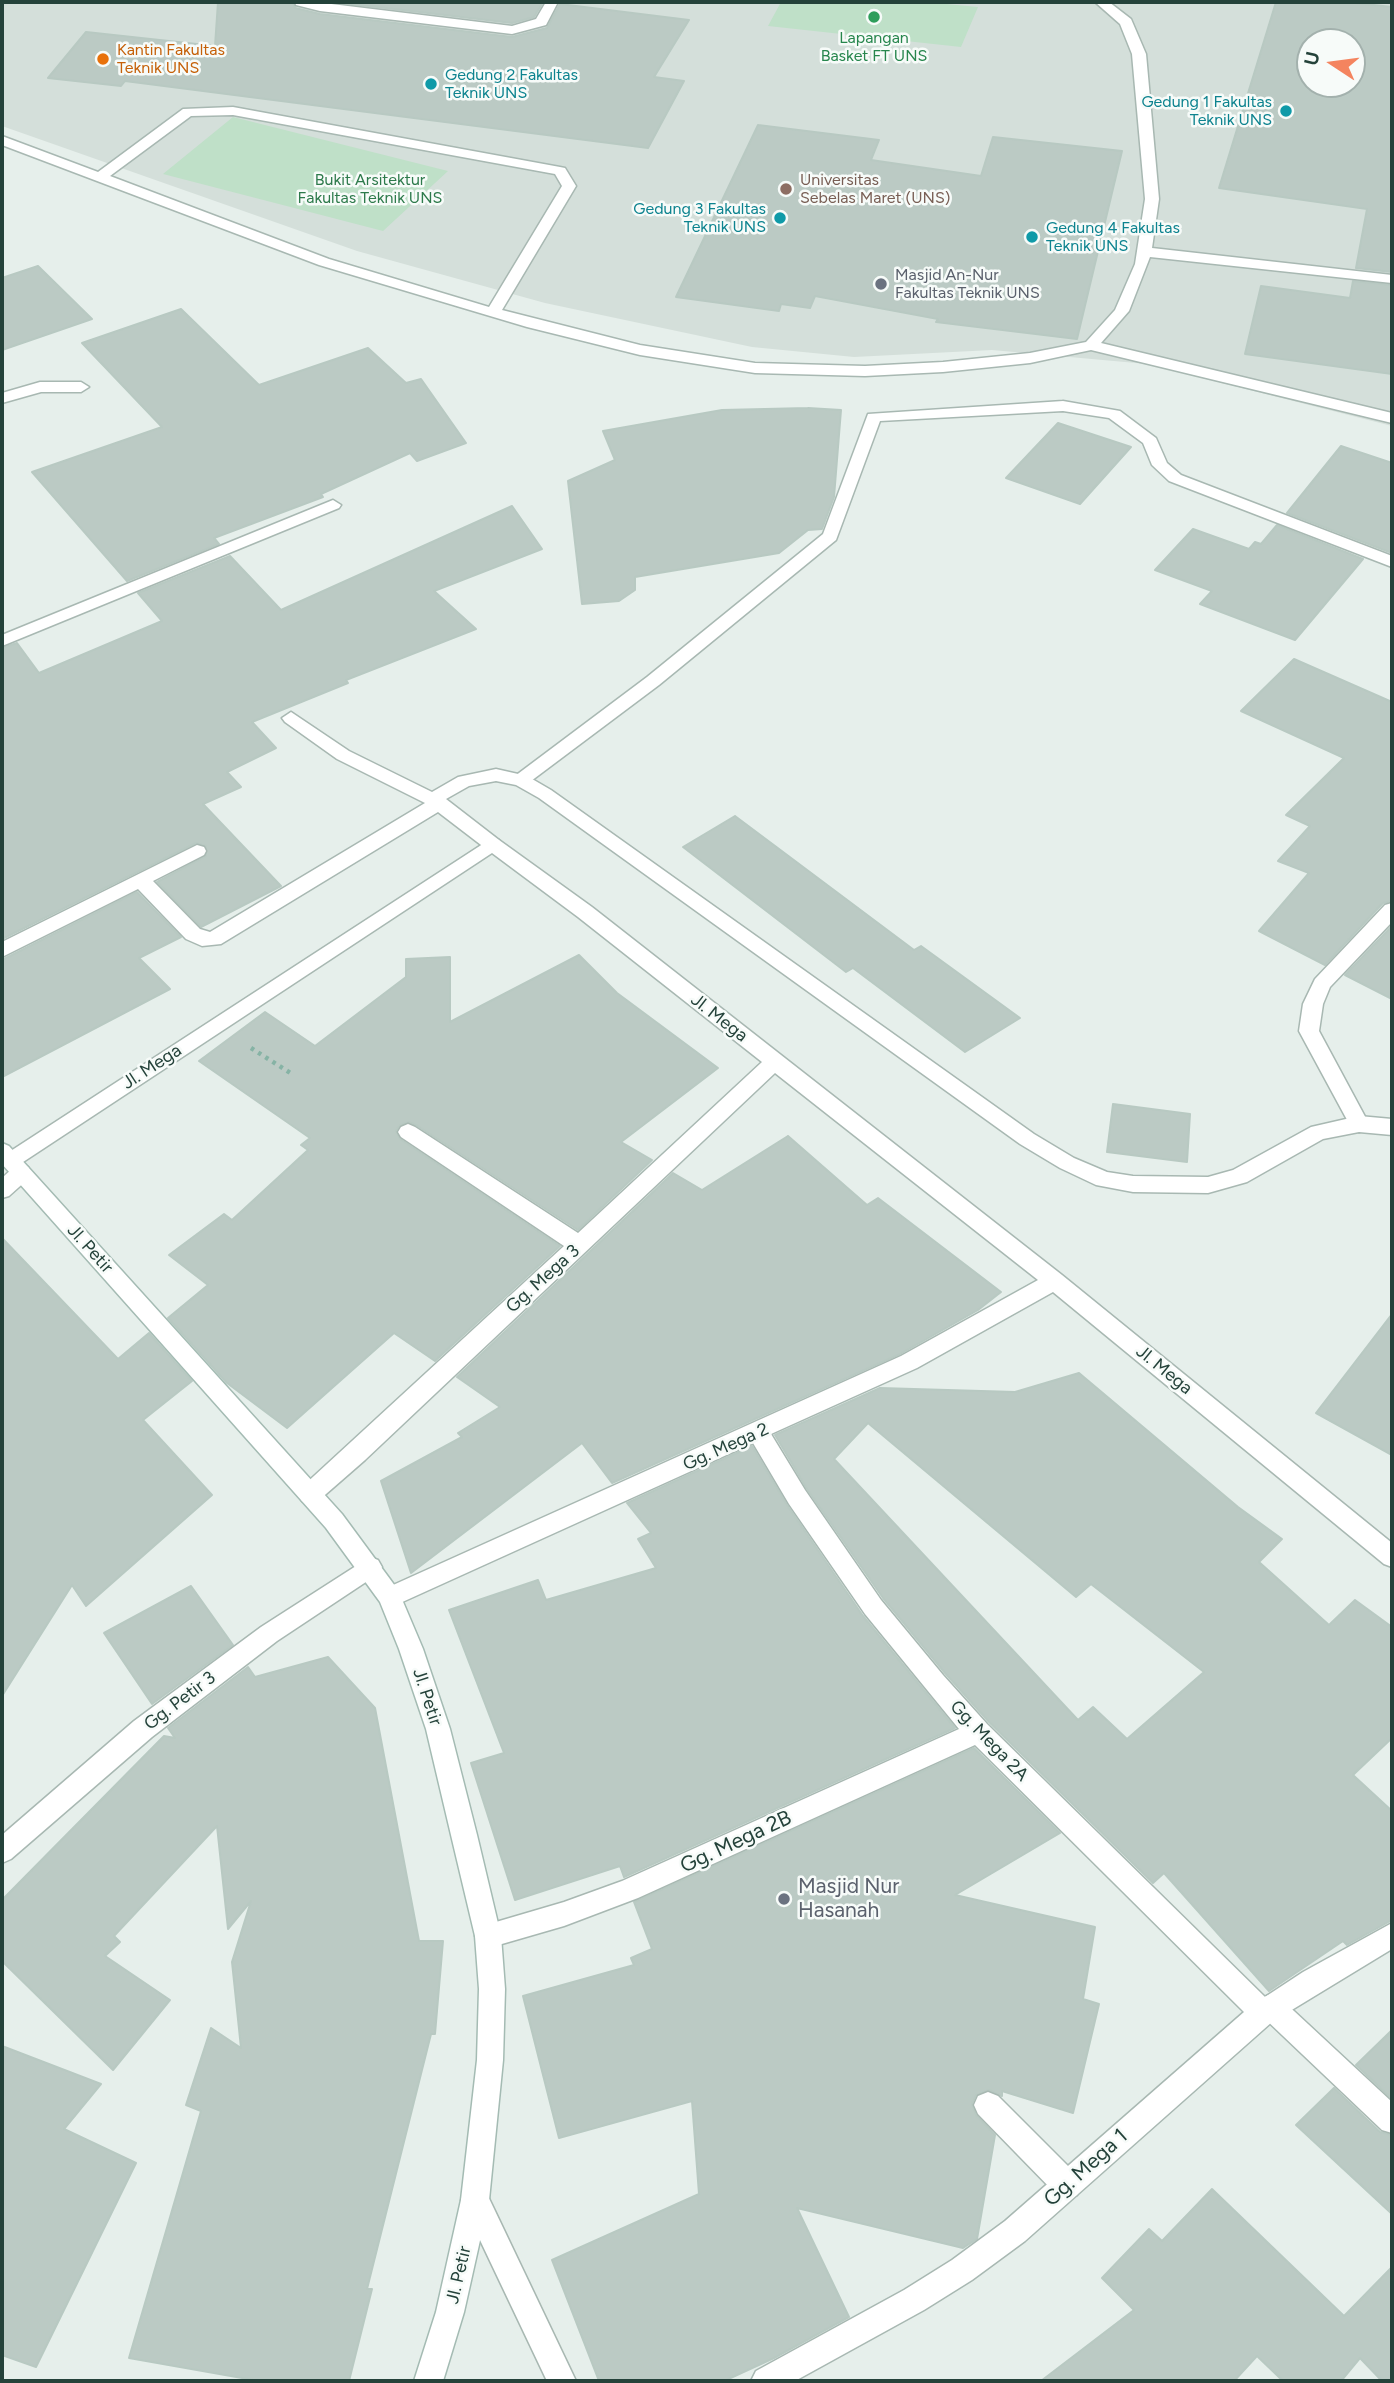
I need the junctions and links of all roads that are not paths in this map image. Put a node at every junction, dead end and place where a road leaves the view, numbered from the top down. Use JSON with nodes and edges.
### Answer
{"nodes":[{"id":1,"x":301,"y":2,"type":"edge"},
{"id":2,"x":552,"y":2,"type":"edge"},
{"id":3,"x":1101,"y":2,"type":"edge"},
{"id":4,"x":2,"y":140,"type":"edge"},
{"id":5,"x":100,"y":177,"type":"junction"},
{"id":6,"x":1144,"y":252,"type":"junction"},
{"id":7,"x":1392,"y":279,"type":"edge"},
{"id":8,"x":494,"y":313,"type":"junction"},
{"id":9,"x":1091,"y":345,"type":"junction"},
{"id":10,"x":81,"y":387,"type":"dead end"},
{"id":11,"x":2,"y":398,"type":"edge"},
{"id":12,"x":1392,"y":418,"type":"edge"},
{"id":13,"x":333,"y":505,"type":"dead end"},
{"id":14,"x":1392,"y":562,"type":"edge"},
{"id":15,"x":2,"y":641,"type":"edge"},
{"id":16,"x":291,"y":718,"type":"dead end"},
{"id":17,"x":522,"y":780,"type":"junction"},
{"id":18,"x":436,"y":801,"type":"junction"},
{"id":19,"x":492,"y":844,"type":"junction"},
{"id":20,"x":197,"y":851,"type":"dead end"},
{"id":21,"x":139,"y":880,"type":"junction"},
{"id":22,"x":1392,"y":910,"type":"edge"},
{"id":23,"x":2,"y":950,"type":"edge"},
{"id":24,"x":774,"y":1062,"type":"junction"},
{"id":25,"x":1359,"y":1124,"type":"junction"},
{"id":26,"x":1392,"y":1127,"type":"edge"},
{"id":27,"x":408,"y":1132,"type":"dead end"},
{"id":28,"x":11,"y":1162,"type":"edge"},
{"id":29,"x":2,"y":1190,"type":"edge"},
{"id":30,"x":579,"y":1245,"type":"junction"},
{"id":31,"x":1054,"y":1281,"type":"junction"},
{"id":32,"x":758,"y":1432,"type":"junction"},
{"id":33,"x":310,"y":1494,"type":"junction"},
{"id":34,"x":1392,"y":1557,"type":"edge"},
{"id":35,"x":370,"y":1567,"type":"junction"},
{"id":36,"x":390,"y":1597,"type":"junction"},
{"id":37,"x":978,"y":1732,"type":"junction"},
{"id":38,"x":2,"y":1850,"type":"edge"},
{"id":39,"x":1392,"y":1935,"type":"edge"},
{"id":40,"x":488,"y":1936,"type":"junction"},
{"id":41,"x":1267,"y":2010,"type":"junction"},
{"id":42,"x":988,"y":2105,"type":"dead end"},
{"id":43,"x":1392,"y":2120,"type":"edge"},
{"id":44,"x":1067,"y":2185,"type":"junction"},
{"id":45,"x":475,"y":2200,"type":"junction"},
{"id":46,"x":429,"y":2381,"type":"edge"},
{"id":47,"x":562,"y":2381,"type":"edge"},
{"id":48,"x":766,"y":2381,"type":"edge"}],
"edges":[{"from":1,"to":2,"type":"street"},
{"from":3,"to":6,"type":"street"},
{"from":4,"to":5,"type":"street"},
{"from":5,"to":8,"type":"street"},
{"from":5,"to":8,"type":"street"},
{"from":6,"to":7,"type":"street"},
{"from":6,"to":9,"type":"street"},
{"from":8,"to":9,"type":"street"},
{"from":9,"to":12,"type":"street"},
{"from":10,"to":11,"type":"street"},
{"from":13,"to":15,"type":"street"},
{"from":14,"to":17,"type":"street"},
{"from":16,"to":18,"type":"street"},
{"from":17,"to":18,"type":"street"},
{"from":17,"to":25,"type":"street"},
{"from":18,"to":19,"type":"street"},
{"from":18,"to":21,"type":"street"},
{"from":19,"to":24,"type":"street","name":"Jl. Mega"},
{"from":19,"to":28,"type":"street","name":"Jl. Mega"},
{"from":20,"to":21,"type":"street"},
{"from":21,"to":23,"type":"street"},
{"from":22,"to":25,"type":"street"},
{"from":24,"to":30,"type":"street","name":"Gg. Mega 3"},
{"from":24,"to":31,"type":"street","name":"Jl. Mega"},
{"from":25,"to":26,"type":"street"},
{"from":27,"to":30,"type":"street"},
{"from":28,"to":29,"type":"street","name":"Jl. Mega"},
{"from":28,"to":33,"type":"street","name":"Jl. Petir"},
{"from":30,"to":33,"type":"street","name":"Gg. Mega 3"},
{"from":31,"to":32,"type":"street","name":"Gg. Mega 2"},
{"from":31,"to":34,"type":"street","name":"Jl. Mega"},
{"from":32,"to":36,"type":"street","name":"Gg. Mega 2"},
{"from":32,"to":37,"type":"street","name":"Gg. Mega 2A"},
{"from":33,"to":35,"type":"street","name":"Jl. Petir"},
{"from":35,"to":36,"type":"street","name":"Jl. Petir"},
{"from":35,"to":38,"type":"street","name":"Gg. Petir 3"},
{"from":36,"to":40,"type":"street","name":"Jl. Petir"},
{"from":37,"to":40,"type":"street","name":"Gg. Mega 2B"},
{"from":37,"to":41,"type":"street","name":"Gg. Mega 2A"},
{"from":39,"to":41,"type":"street","name":"Gg. Mega 1"},
{"from":40,"to":45,"type":"street","name":"Jl. Petir"},
{"from":41,"to":43,"type":"street","name":"Gg. Mega 2A"},
{"from":41,"to":44,"type":"street","name":"Gg. Mega 1"},
{"from":42,"to":44,"type":"street"},
{"from":44,"to":48,"type":"street","name":"Gg. Mega 1"},
{"from":45,"to":46,"type":"street","name":"Jl. Petir"},
{"from":45,"to":47,"type":"street"}]}
